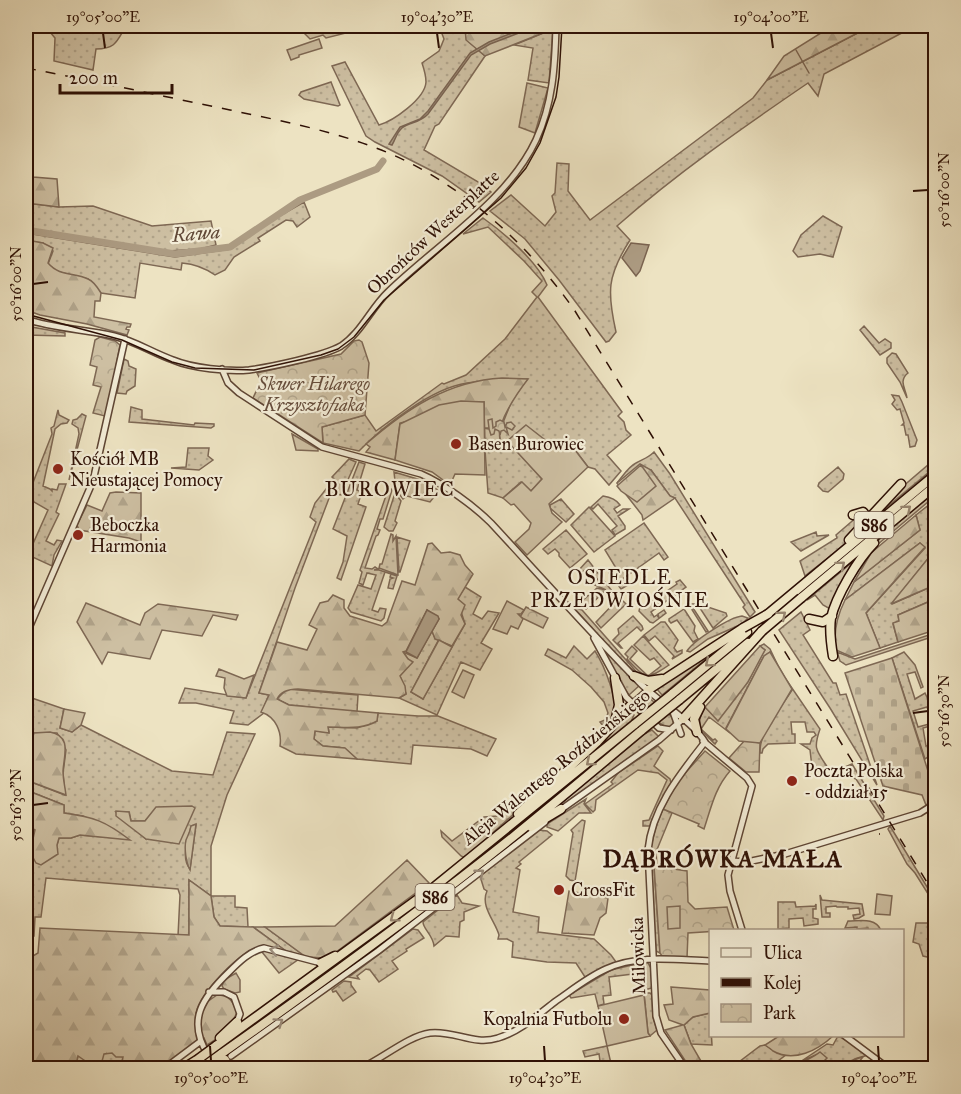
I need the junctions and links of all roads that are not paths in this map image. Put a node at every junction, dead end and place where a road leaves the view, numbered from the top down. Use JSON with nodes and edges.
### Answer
{"nodes":[{"id":1,"x":556,"y":26,"type":"edge"},
{"id":2,"x":26,"y":319,"type":"edge"},
{"id":3,"x":125,"y":339,"type":"junction"},
{"id":4,"x":222,"y":369,"type":"junction"},
{"id":5,"x":234,"y":370,"type":"junction"},
{"id":6,"x":228,"y":382,"type":"junction"},
{"id":7,"x":936,"y":474,"type":"edge"},
{"id":8,"x":901,"y":484,"type":"dead end"},
{"id":9,"x":936,"y":485,"type":"edge"},
{"id":10,"x":854,"y":515,"type":"dead end"},
{"id":11,"x":866,"y":522,"type":"junction"},
{"id":12,"x":880,"y":532,"type":"junction"},
{"id":13,"x":813,"y":576,"type":"junction"},
{"id":14,"x":799,"y":594,"type":"junction"},
{"id":15,"x":832,"y":616,"type":"junction"},
{"id":16,"x":809,"y":619,"type":"dead end"},
{"id":17,"x":592,"y":634,"type":"junction"},
{"id":18,"x":26,"y":635,"type":"edge"},
{"id":19,"x":749,"y":635,"type":"junction"},
{"id":20,"x":833,"y":657,"type":"dead end"},
{"id":21,"x":634,"y":676,"type":"junction"},
{"id":22,"x":615,"y":678,"type":"junction"},
{"id":23,"x":665,"y":678,"type":"junction"},
{"id":24,"x":648,"y":690,"type":"junction"},
{"id":25,"x":710,"y":692,"type":"junction"},
{"id":26,"x":632,"y":704,"type":"junction"},
{"id":27,"x":672,"y":711,"type":"junction"},
{"id":28,"x":683,"y":719,"type":"junction"},
{"id":29,"x":615,"y":723,"type":"junction"},
{"id":30,"x":639,"y":727,"type":"junction"},
{"id":31,"x":673,"y":729,"type":"junction"},
{"id":32,"x":697,"y":732,"type":"junction"},
{"id":33,"x":705,"y":742,"type":"junction"},
{"id":34,"x":936,"y":803,"type":"edge"},
{"id":35,"x":561,"y":809,"type":"junction"},
{"id":36,"x":500,"y":835,"type":"junction"},
{"id":37,"x":512,"y":838,"type":"junction"},
{"id":38,"x":732,"y":861,"type":"junction"},
{"id":39,"x":742,"y":929,"type":"edge"},
{"id":40,"x":355,"y":947,"type":"junction"},
{"id":41,"x":654,"y":959,"type":"junction"},
{"id":42,"x":709,"y":962,"type":"edge"},
{"id":43,"x":321,"y":963,"type":"joint"},
{"id":44,"x":218,"y":982,"type":"junction"},
{"id":45,"x":209,"y":992,"type":"junction"},
{"id":46,"x":224,"y":992,"type":"junction"},
{"id":47,"x":237,"y":1022,"type":"joint"},
{"id":48,"x":848,"y":1037,"type":"edge"},
{"id":49,"x":201,"y":1041,"type":"junction"},
{"id":50,"x":222,"y":1052,"type":"junction"},
{"id":51,"x":200,"y":1065,"type":"edge"},
{"id":52,"x":165,"y":1068,"type":"edge"},
{"id":53,"x":184,"y":1068,"type":"edge"},
{"id":54,"x":215,"y":1068,"type":"edge"},
{"id":55,"x":361,"y":1068,"type":"edge"},
{"id":56,"x":685,"y":1068,"type":"edge"},
{"id":57,"x":888,"y":1068,"type":"edge"}],
"edges":[{"from":1,"to":5,"type":"street","name":"Obrońców Westerplatte"},
{"from":2,"to":3,"type":"street","name":"Obrońców Westerplatte"},
{"from":3,"to":4,"type":"street","name":"Obrońców Westerplatte"},
{"from":3,"to":18,"type":"street"},
{"from":4,"to":5,"type":"street","name":"Obrońców Westerplatte"},
{"from":4,"to":6,"type":"street"},
{"from":5,"to":6,"type":"street"},
{"from":6,"to":17,"type":"street"},
{"from":7,"to":13,"type":"highway","name":"Aleja Walentego Roździeńskiego","number":"S86"},
{"from":8,"to":11,"type":"highway"},
{"from":12,"to":9,"type":"highway","name":"Aleja Walentego Roździeńskiego","number":"S86","one_way":true},
{"from":10,"to":11,"type":"highway"},
{"from":11,"to":13,"type":"highway"},
{"from":14,"to":12,"type":"highway","name":"Aleja Walentego Roździeńskiego","number":"S86","one_way":true},
{"from":12,"to":15,"type":"highway"},
{"from":13,"to":14,"type":"highway","name":"Aleja Walentego Roździeńskiego","number":"S86"},
{"from":14,"to":19,"type":"highway","name":"Aleja Walentego Roździeńskiego","number":"S86","bridge":true},
{"from":19,"to":14,"type":"highway","name":"Aleja Walentego Roździeńskiego","number":"S86","one_way":true,"bridge":true},
{"from":15,"to":16,"type":"highway"},
{"from":15,"to":20,"type":"highway"},
{"from":17,"to":21,"type":"street"},
{"from":17,"to":22,"type":"street"},
{"from":19,"to":23,"type":"highway"},
{"from":19,"to":25,"type":"highway"},
{"from":19,"to":30,"type":"highway","name":"Aleja Walentego Roździeńskiego","number":"S86","bridge":true},
{"from":21,"to":23,"type":"highway"},
{"from":21,"to":24,"type":"street"},
{"from":22,"to":26,"type":"street"},
{"from":22,"to":29,"type":"highway"},
{"from":23,"to":24,"type":"highway"},
{"from":24,"to":26,"type":"street","name":"Aleja Walentego Roździeńskiego"},
{"from":24,"to":27,"type":"street"},
{"from":25,"to":28,"type":"highway"},
{"from":25,"to":32,"type":"highway"},
{"from":26,"to":29,"type":"highway"},
{"from":26,"to":31,"type":"street"},
{"from":27,"to":28,"type":"street"},
{"from":27,"to":31,"type":"street"},
{"from":28,"to":31,"type":"street","name":"Aleja Walentego Roździeńskiego"},
{"from":28,"to":32,"type":"street"},
{"from":29,"to":36,"type":"highway"},
{"from":30,"to":36,"type":"highway","name":"Aleja Walentego Roździeńskiego","number":"S86","one_way":true},
{"from":30,"to":37,"type":"highway","name":"Aleja Walentego Roździeńskiego","number":"S86"},
{"from":31,"to":33,"type":"street"},
{"from":31,"to":35,"type":"street","name":"Aleja Walentego Roździeńskiego"},
{"from":32,"to":33,"type":"street"},
{"from":33,"to":38,"type":"street"},
{"from":33,"to":41,"type":"street","name":"Milowicka"},
{"from":34,"to":38,"type":"street"},
{"from":35,"to":37,"type":"highway"},
{"from":50,"to":35,"type":"street","name":"Aleja Walentego Roździeńskiego","one_way":true},
{"from":36,"to":40,"type":"highway","name":"Aleja Walentego Roździeńskiego","number":"S86","one_way":true},
{"from":37,"to":50,"type":"highway","name":"Aleja Walentego Roździeńskiego","number":"S86"},
{"from":38,"to":39,"type":"street"},
{"from":40,"to":43,"type":"highway"},
{"from":40,"to":50,"type":"highway","name":"Aleja Walentego Roździeńskiego","number":"S86"},
{"from":41,"to":42,"type":"street"},
{"from":41,"to":55,"type":"street"},
{"from":41,"to":56,"type":"street","name":"Milowicka"},
{"from":43,"to":44,"type":"street","one_way":true},
{"from":44,"to":45,"type":"street"},
{"from":44,"to":46,"type":"street"},
{"from":45,"to":46,"type":"street"},
{"from":45,"to":49,"type":"street"},
{"from":46,"to":47,"type":"street"},
{"from":47,"to":50,"type":"highway"},
{"from":48,"to":57,"type":"street"},
{"from":49,"to":52,"type":"street"},
{"from":49,"to":54,"type":"street"},
{"from":50,"to":51,"type":"highway","name":"Aleja Walentego Roździeńskiego","number":"S86","bridge":true},
{"from":50,"to":54,"type":"highway","bridge":true},
{"from":51,"to":53,"type":"highway","name":"Aleja Walentego Roździeńskiego","number":"S86"}]}
